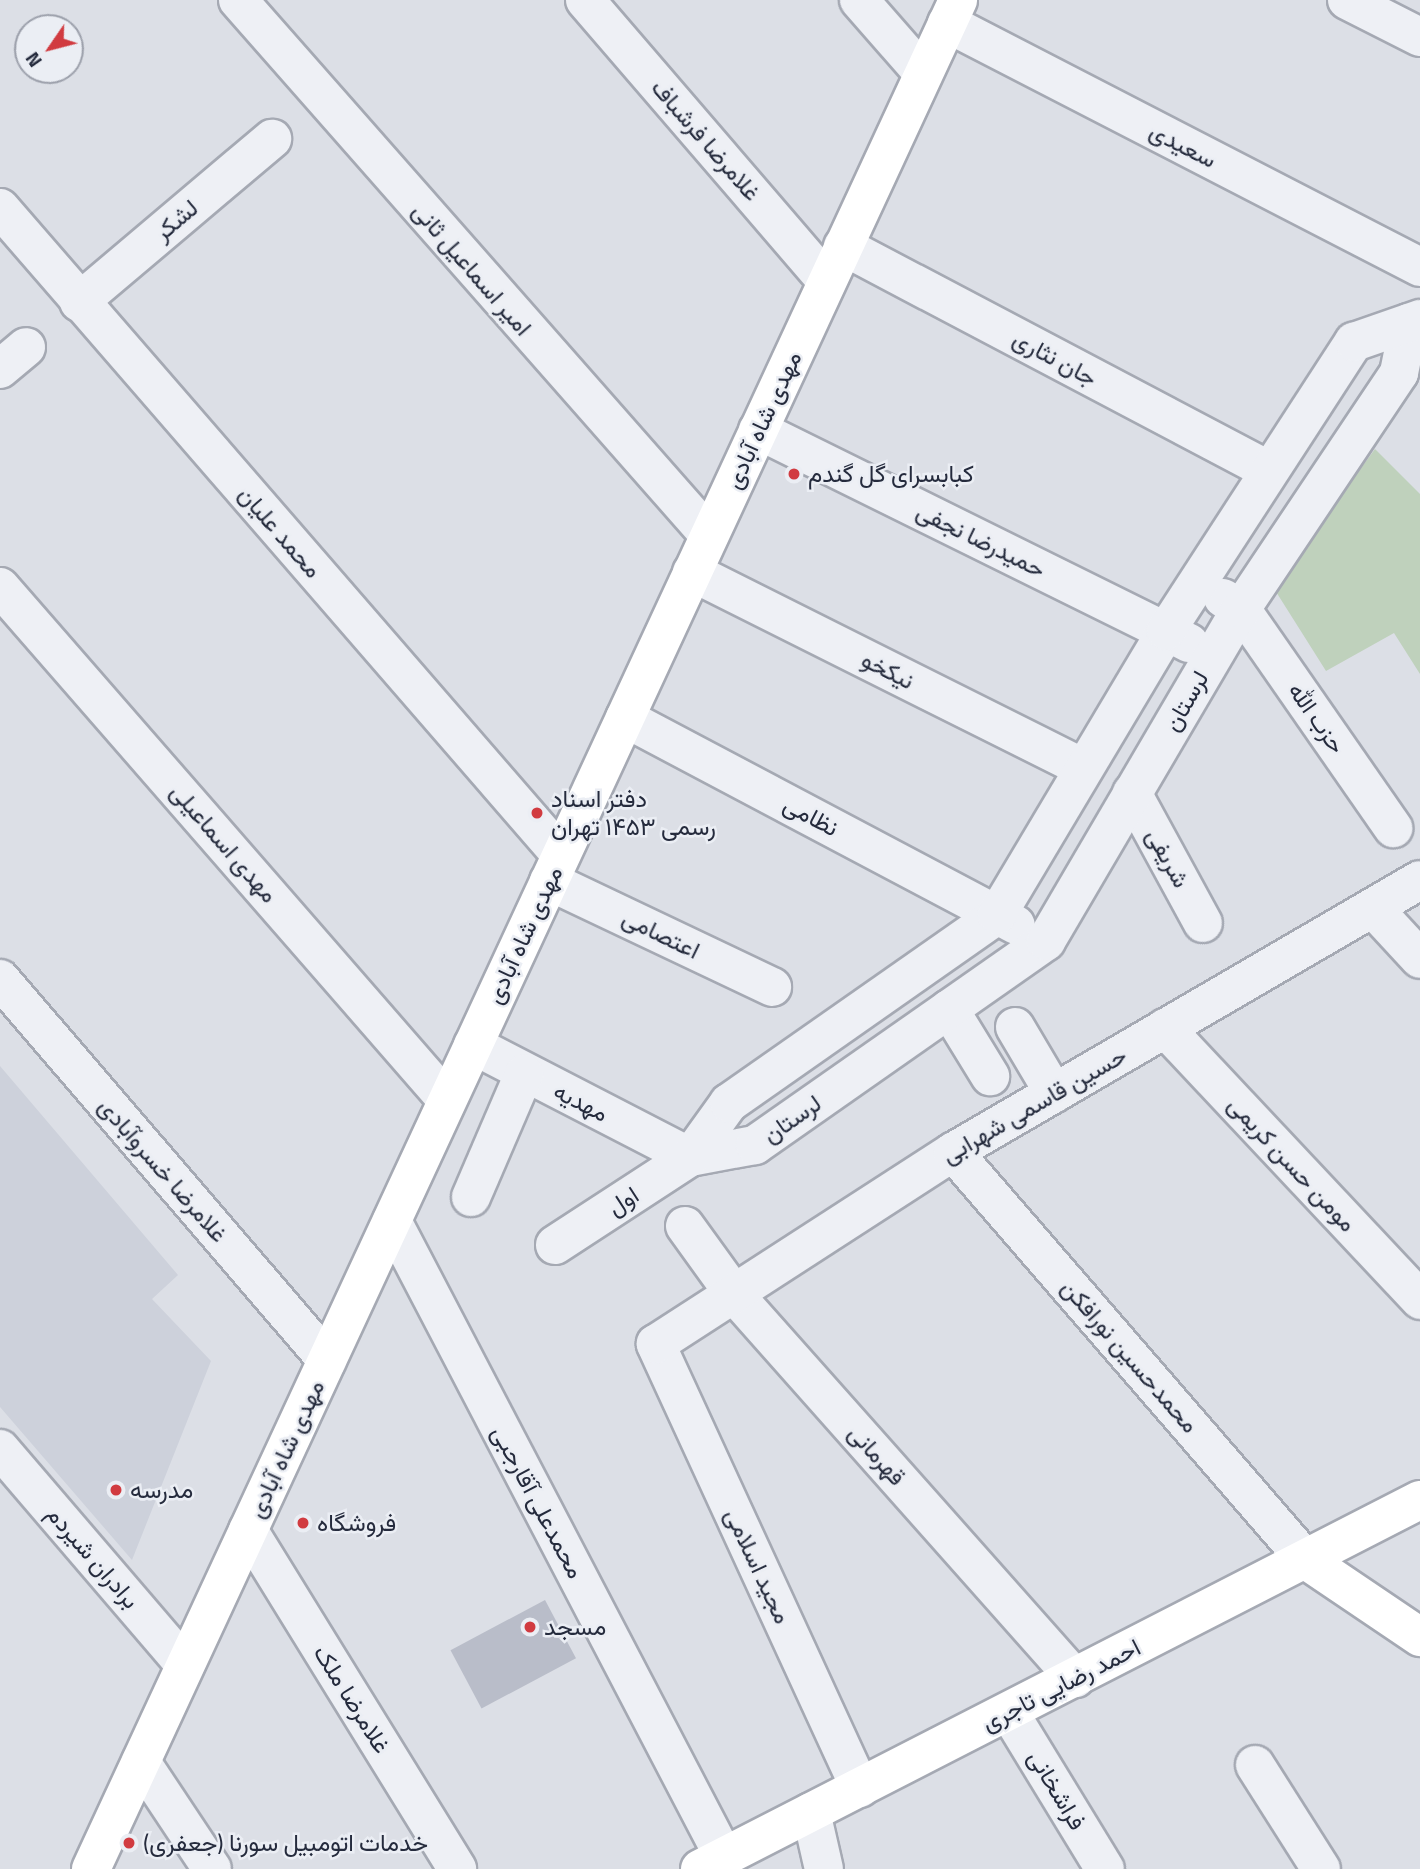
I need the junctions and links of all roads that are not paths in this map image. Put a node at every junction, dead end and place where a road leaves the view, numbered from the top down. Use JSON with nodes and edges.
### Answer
{"nodes":[{"id":1,"x":238,"y":0,"type":"edge"},
{"id":2,"x":586,"y":0,"type":"edge"},
{"id":3,"x":859,"y":0,"type":"edge"},
{"id":4,"x":1348,"y":0,"type":"edge"},
{"id":5,"x":952,"y":12,"type":"edge"},
{"id":6,"x":1420,"y":37,"type":"edge"},
{"id":7,"x":923,"y":74,"type":"junction"},
{"id":8,"x":272,"y":139,"type":"dead end"},
{"id":9,"x":0,"y":208,"type":"edge"},
{"id":10,"x":843,"y":246,"type":"junction"},
{"id":11,"x":1420,"y":267,"type":"edge"},
{"id":12,"x":827,"y":281,"type":"junction"},
{"id":13,"x":79,"y":302,"type":"junction"},
{"id":14,"x":1416,"y":325,"type":"edge"},
{"id":15,"x":758,"y":430,"type":"junction"},
{"id":16,"x":1266,"y":470,"type":"junction"},
{"id":17,"x":709,"y":535,"type":"junction"},
{"id":18,"x":692,"y":572,"type":"junction"},
{"id":19,"x":1197,"y":582,"type":"junction"},
{"id":20,"x":0,"y":587,"type":"edge"},
{"id":21,"x":1241,"y":609,"type":"junction"},
{"id":22,"x":1166,"y":631,"type":"junction"},
{"id":23,"x":1213,"y":654,"type":"junction"},
{"id":24,"x":625,"y":718,"type":"junction"},
{"id":25,"x":1084,"y":768,"type":"junction"},
{"id":26,"x":1132,"y":793,"type":"junction"},
{"id":27,"x":1393,"y":828,"type":"dead end"},
{"id":28,"x":555,"y":868,"type":"junction"},
{"id":29,"x":1420,"y":880,"type":"edge"},
{"id":30,"x":1373,"y":908,"type":"junction"},
{"id":31,"x":997,"y":915,"type":"junction"},
{"id":32,"x":1203,"y":923,"type":"dead end"},
{"id":33,"x":1046,"y":941,"type":"junction"},
{"id":34,"x":1420,"y":959,"type":"edge"},
{"id":35,"x":0,"y":979,"type":"edge"},
{"id":36,"x":772,"y":987,"type":"dead end"},
{"id":37,"x":949,"y":1009,"type":"junction"},
{"id":38,"x":1015,"y":1027,"type":"dead end"},
{"id":39,"x":1165,"y":1028,"type":"junction"},
{"id":40,"x":473,"y":1045,"type":"junction"},
{"id":41,"x":524,"y":1074,"type":"junction"},
{"id":42,"x":990,"y":1076,"type":"dead end"},
{"id":43,"x":1054,"y":1093,"type":"junction"},
{"id":44,"x":447,"y":1100,"type":"junction"},
{"id":45,"x":953,"y":1152,"type":"junction"},
{"id":46,"x":690,"y":1157,"type":"junction"},
{"id":47,"x":471,"y":1198,"type":"dead end"},
{"id":48,"x":391,"y":1221,"type":"junction"},
{"id":49,"x":685,"y":1226,"type":"dead end"},
{"id":50,"x":555,"y":1245,"type":"dead end"},
{"id":51,"x":734,"y":1294,"type":"junction"},
{"id":52,"x":1420,"y":1300,"type":"edge"},
{"id":53,"x":656,"y":1344,"type":"joint"},
{"id":54,"x":327,"y":1360,"type":"junction"},
{"id":55,"x":0,"y":1449,"type":"edge"},
{"id":56,"x":1420,"y":1500,"type":"edge"},
{"id":57,"x":248,"y":1530,"type":"junction"},
{"id":58,"x":1306,"y":1560,"type":"junction"},
{"id":59,"x":1420,"y":1637,"type":"edge"},
{"id":60,"x":186,"y":1665,"type":"junction"},
{"id":61,"x":1075,"y":1678,"type":"junction"},
{"id":62,"x":1009,"y":1712,"type":"junction"},
{"id":63,"x":141,"y":1762,"type":"junction"},
{"id":64,"x":1255,"y":1765,"type":"dead end"},
{"id":65,"x":859,"y":1788,"type":"junction"},
{"id":66,"x":811,"y":1812,"type":"junction"},
{"id":67,"x":712,"y":1863,"type":"edge"},
{"id":68,"x":91,"y":1869,"type":"edge"},
{"id":69,"x":212,"y":1869,"type":"edge"},
{"id":70,"x":457,"y":1869,"type":"edge"},
{"id":71,"x":824,"y":1869,"type":"edge"},
{"id":72,"x":1105,"y":1869,"type":"edge"},
{"id":73,"x":1321,"y":1869,"type":"edge"}],
"edges":[{"from":1,"to":17,"type":"street","name":"امیر اسماعیل ثانی"},
{"from":2,"to":12,"type":"street","name":"غلامرضا فرشباف"},
{"from":3,"to":7,"type":"street"},
{"from":4,"to":6,"type":"street"},
{"from":5,"to":7,"type":"main road","name":"مهدی شاه آبادی"},
{"from":5,"to":11,"type":"street","name":"سعیدی"},
{"from":7,"to":10,"type":"main road","name":"مهدی شاه آبادی"},
{"from":8,"to":13,"type":"street","name":"لشكر"},
{"from":9,"to":13,"type":"street","name":"محمد علیان"},
{"from":10,"to":12,"type":"main road","name":"مهدی شاه آبادی"},
{"from":10,"to":16,"type":"street","name":"جان نثاری"},
{"from":12,"to":15,"type":"main road","name":"مهدی شاه آبادی"},
{"from":13,"to":28,"type":"street","name":"محمد علیان"},
{"from":14,"to":16,"type":"street","name":"لرستان"},
{"from":14,"to":21,"type":"street","name":"لرستان"},
{"from":15,"to":17,"type":"main road","name":"مهدی شاه آبادی"},
{"from":15,"to":22,"type":"street","name":"حمیدرضا نجفی"},
{"from":16,"to":19,"type":"street","name":"لرستان"},
{"from":17,"to":18,"type":"main road","name":"مهدی شاه آبادی"},
{"from":18,"to":24,"type":"main road","name":"مهدی شاه آبادی"},
{"from":18,"to":25,"type":"street","name":"نیکخو"},
{"from":19,"to":21,"type":"street"},
{"from":19,"to":22,"type":"street","name":"لرستان"},
{"from":20,"to":44,"type":"street","name":"مهدی اسماعیلی"},
{"from":21,"to":23,"type":"street","name":"لرستان"},
{"from":21,"to":27,"type":"street","name":"حزب الله"},
{"from":22,"to":23,"type":"street","name":"حمیدرضا نجفی"},
{"from":22,"to":25,"type":"street","name":"لرستان"},
{"from":23,"to":26,"type":"street","name":"لرستان"},
{"from":24,"to":28,"type":"main road","name":"مهدی شاه آبادی"},
{"from":24,"to":31,"type":"street","name":"نظامی"},
{"from":25,"to":31,"type":"street","name":"لرستان"},
{"from":26,"to":32,"type":"street","name":"شریفی"},
{"from":26,"to":33,"type":"street","name":"لرستان"},
{"from":28,"to":36,"type":"street","name":"اعتصامی"},
{"from":28,"to":40,"type":"main road","name":"مهدی شاه آبادی"},
{"from":29,"to":30,"type":"street","name":"حسین قاسمی شهرابی"},
{"from":30,"to":34,"type":"street"},
{"from":30,"to":39,"type":"street","name":"حسین قاسمی شهرابی"},
{"from":31,"to":33,"type":"street","name":"نظامی"},
{"from":31,"to":46,"type":"street","name":"لرستان"},
{"from":33,"to":37,"type":"street","name":"لرستان"},
{"from":35,"to":54,"type":"street","name":"غلامرضا خسروآبادی"},
{"from":37,"to":42,"type":"street"},
{"from":37,"to":46,"type":"street","name":"لرستان"},
{"from":38,"to":43,"type":"street"},
{"from":39,"to":43,"type":"street","name":"حسین قاسمی شهرابی"},
{"from":39,"to":52,"type":"street","name":"مومن حسن کریمی"},
{"from":40,"to":41,"type":"street","name":"مهدیه"},
{"from":40,"to":44,"type":"main road","name":"مهدی شاه آبادی"},
{"from":41,"to":46,"type":"street","name":"مهدیه"},
{"from":41,"to":47,"type":"street"},
{"from":43,"to":45,"type":"street","name":"حسین قاسمی شهرابی"},
{"from":44,"to":48,"type":"main road","name":"مهدی شاه آبادی"},
{"from":45,"to":51,"type":"street","name":"حسین قاسمی شهرابی"},
{"from":45,"to":58,"type":"street","name":"محمدحسین نورافکن"},
{"from":46,"to":50,"type":"street","name":"اول"},
{"from":48,"to":54,"type":"main road","name":"مهدی شاه آبادی"},
{"from":48,"to":67,"type":"street","name":"محمدعلی آقارجبی"},
{"from":49,"to":51,"type":"street","name":"قهرمانی"},
{"from":51,"to":53,"type":"street","name":"حسین قاسمی شهرابی"},
{"from":51,"to":61,"type":"street","name":"قهرمانی"},
{"from":53,"to":65,"type":"street","name":"مجید اسلامی"},
{"from":54,"to":57,"type":"main road","name":"مهدی شاه آبادی"},
{"from":55,"to":60,"type":"street","name":"برادران شیردم"},
{"from":56,"to":58,"type":"main road","name":"احمد رضایی تاجری"},
{"from":57,"to":60,"type":"main road","name":"مهدی شاه آبادی"},
{"from":57,"to":70,"type":"street","name":"غلامرضا ملک"},
{"from":58,"to":59,"type":"main road"},
{"from":58,"to":61,"type":"main road","name":"احمد رضایی تاجری"},
{"from":60,"to":63,"type":"main road","name":"مهدی شاه آبادی"},
{"from":61,"to":62,"type":"main road","name":"احمد رضایی تاجری"},
{"from":62,"to":65,"type":"main road","name":"احمد رضایی تاجری"},
{"from":62,"to":72,"type":"street","name":"فراشخانی"},
{"from":63,"to":68,"type":"main road","name":"مهدی شاه آبادی"},
{"from":63,"to":69,"type":"street"},
{"from":64,"to":73,"type":"street"},
{"from":65,"to":66,"type":"main road","name":"احمد رضایی تاجری"},
{"from":66,"to":67,"type":"main road","name":"احمد رضایی تاجری"},
{"from":66,"to":71,"type":"street"}]}
